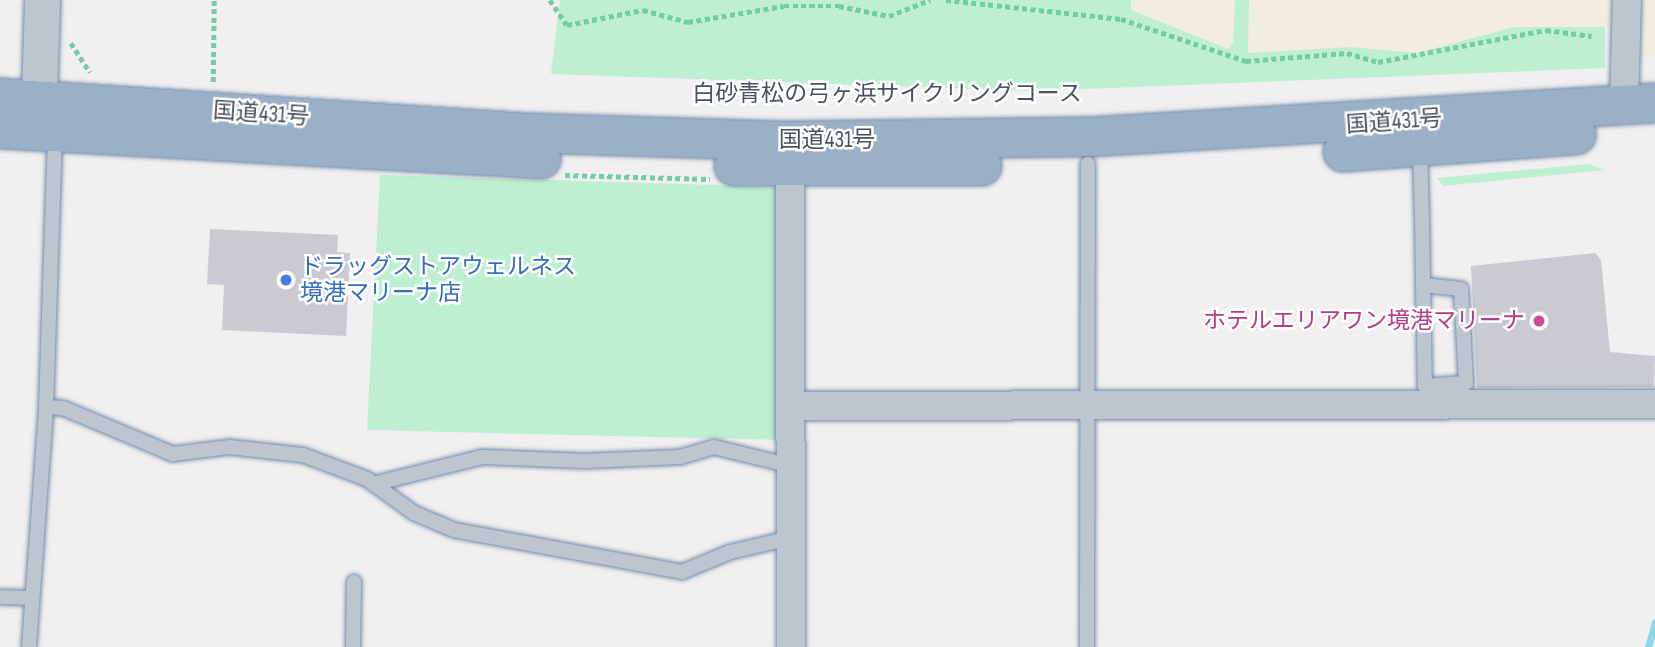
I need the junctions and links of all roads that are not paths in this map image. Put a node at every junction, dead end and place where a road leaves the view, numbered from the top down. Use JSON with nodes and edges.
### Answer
{"nodes":[{"id":1,"x":42,"y":0,"type":"edge"},
{"id":2,"x":1627,"y":0,"type":"edge"},
{"id":3,"x":0,"y":98,"type":"edge"},
{"id":4,"x":1643,"y":114,"type":"edge"},
{"id":5,"x":47,"y":116,"type":"junction"},
{"id":6,"x":0,"y":129,"type":"edge"},
{"id":7,"x":1420,"y":148,"type":"junction"},
{"id":8,"x":790,"y":154,"type":"junction"},
{"id":9,"x":1088,"y":164,"type":"junction"},
{"id":10,"x":1423,"y":285,"type":"junction"},
{"id":11,"x":1654,"y":404,"type":"edge"},
{"id":12,"x":793,"y":406,"type":"junction"},
{"id":13,"x":47,"y":407,"type":"junction"},
{"id":14,"x":1087,"y":409,"type":"junction"},
{"id":15,"x":792,"y":466,"type":"junction"},
{"id":16,"x":373,"y":484,"type":"junction"},
{"id":17,"x":790,"y":538,"type":"junction"},
{"id":18,"x":354,"y":582,"type":"dead end"},
{"id":19,"x":0,"y":597,"type":"edge"},
{"id":20,"x":32,"y":598,"type":"junction"},
{"id":21,"x":29,"y":647,"type":"edge"},
{"id":22,"x":353,"y":647,"type":"edge"},
{"id":23,"x":791,"y":647,"type":"edge"},
{"id":24,"x":1087,"y":647,"type":"edge"}],
"edges":[{"from":1,"to":5,"type":"street"},
{"from":2,"to":4,"type":"street"},
{"from":3,"to":5,"type":"highway","name":"国道431号"},
{"from":4,"to":7,"type":"highway","name":"国道431号"},
{"from":4,"to":8,"type":"highway","name":"国道431号"},
{"from":5,"to":6,"type":"highway","name":"国道431号"},
{"from":5,"to":8,"type":"highway","name":"国道431号"},
{"from":5,"to":13,"type":"lane"},
{"from":7,"to":9,"type":"highway","name":"国道431号"},
{"from":7,"to":10,"type":"lane"},
{"from":8,"to":9,"type":"highway","name":"国道431号"},
{"from":8,"to":12,"type":"street"},
{"from":9,"to":14,"type":"lane"},
{"from":10,"to":10,"type":"lane"},
{"from":11,"to":14,"type":"street"},
{"from":12,"to":14,"type":"street"},
{"from":12,"to":15,"type":"street"},
{"from":13,"to":16,"type":"lane"},
{"from":13,"to":20,"type":"lane"},
{"from":14,"to":24,"type":"lane"},
{"from":15,"to":16,"type":"lane"},
{"from":15,"to":17,"type":"street"},
{"from":16,"to":17,"type":"lane"},
{"from":17,"to":23,"type":"street"},
{"from":18,"to":22,"type":"lane"},
{"from":19,"to":20,"type":"lane"},
{"from":20,"to":21,"type":"lane"}]}
